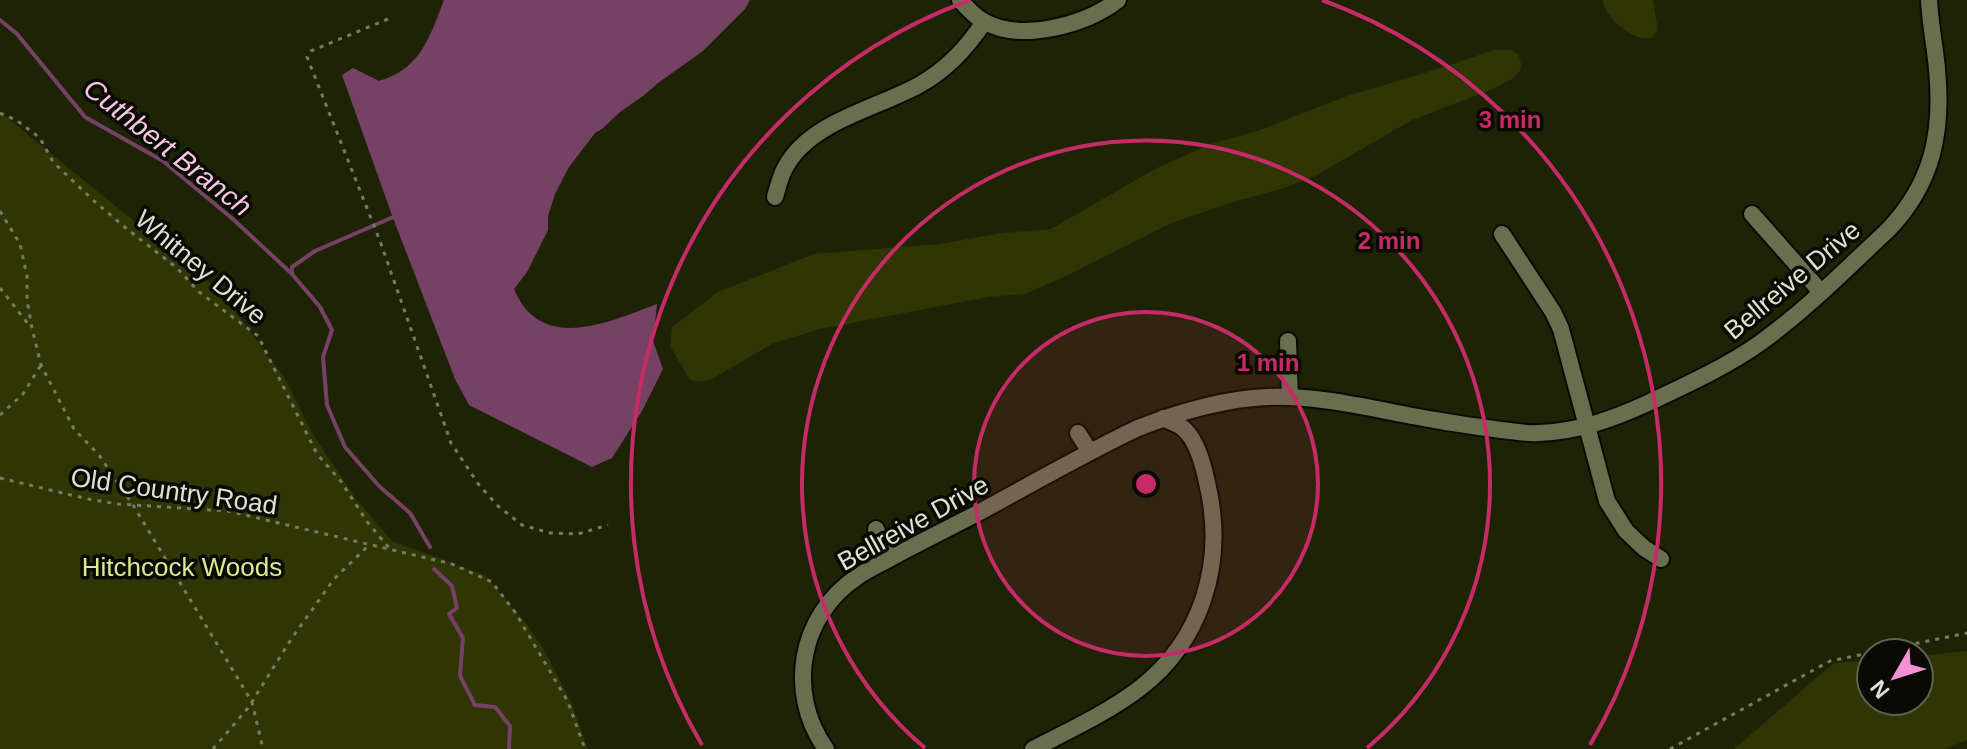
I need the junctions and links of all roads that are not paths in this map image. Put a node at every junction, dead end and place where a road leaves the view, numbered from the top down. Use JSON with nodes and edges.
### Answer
{"nodes":[{"id":1,"x":960,"y":0,"type":"edge"},
{"id":2,"x":1118,"y":0,"type":"edge"},
{"id":3,"x":1929,"y":0,"type":"edge"},
{"id":4,"x":984,"y":22,"type":"junction"},
{"id":5,"x":775,"y":197,"type":"dead end"},
{"id":6,"x":1752,"y":214,"type":"dead end"},
{"id":7,"x":1502,"y":234,"type":"dead end"},
{"id":8,"x":1821,"y":292,"type":"junction"},
{"id":9,"x":1288,"y":341,"type":"dead end"},
{"id":10,"x":1290,"y":397,"type":"junction"},
{"id":11,"x":1163,"y":418,"type":"junction"},
{"id":12,"x":1586,"y":426,"type":"junction"},
{"id":13,"x":1078,"y":433,"type":"dead end"},
{"id":14,"x":1090,"y":452,"type":"junction"},
{"id":15,"x":876,"y":529,"type":"dead end"},
{"id":16,"x":889,"y":559,"type":"junction"},
{"id":17,"x":1661,"y":559,"type":"dead end"},
{"id":18,"x":826,"y":749,"type":"edge"},
{"id":19,"x":1033,"y":749,"type":"edge"}],
"edges":[{"from":1,"to":4,"type":"street"},
{"from":2,"to":4,"type":"street"},
{"from":3,"to":8,"type":"street","name":"Bellreive Drive"},
{"from":4,"to":5,"type":"street"},
{"from":6,"to":8,"type":"street"},
{"from":7,"to":12,"type":"street"},
{"from":8,"to":12,"type":"street","name":"Bellreive Drive"},
{"from":9,"to":10,"type":"street"},
{"from":10,"to":11,"type":"street","name":"Bellreive Drive"},
{"from":10,"to":12,"type":"street","name":"Bellreive Drive"},
{"from":11,"to":14,"type":"street","name":"Bellreive Drive"},
{"from":11,"to":19,"type":"street"},
{"from":12,"to":17,"type":"street"},
{"from":13,"to":14,"type":"street"},
{"from":14,"to":16,"type":"street","name":"Bellreive Drive"},
{"from":15,"to":16,"type":"street"},
{"from":16,"to":18,"type":"street","name":"Bellreive Drive"}]}
